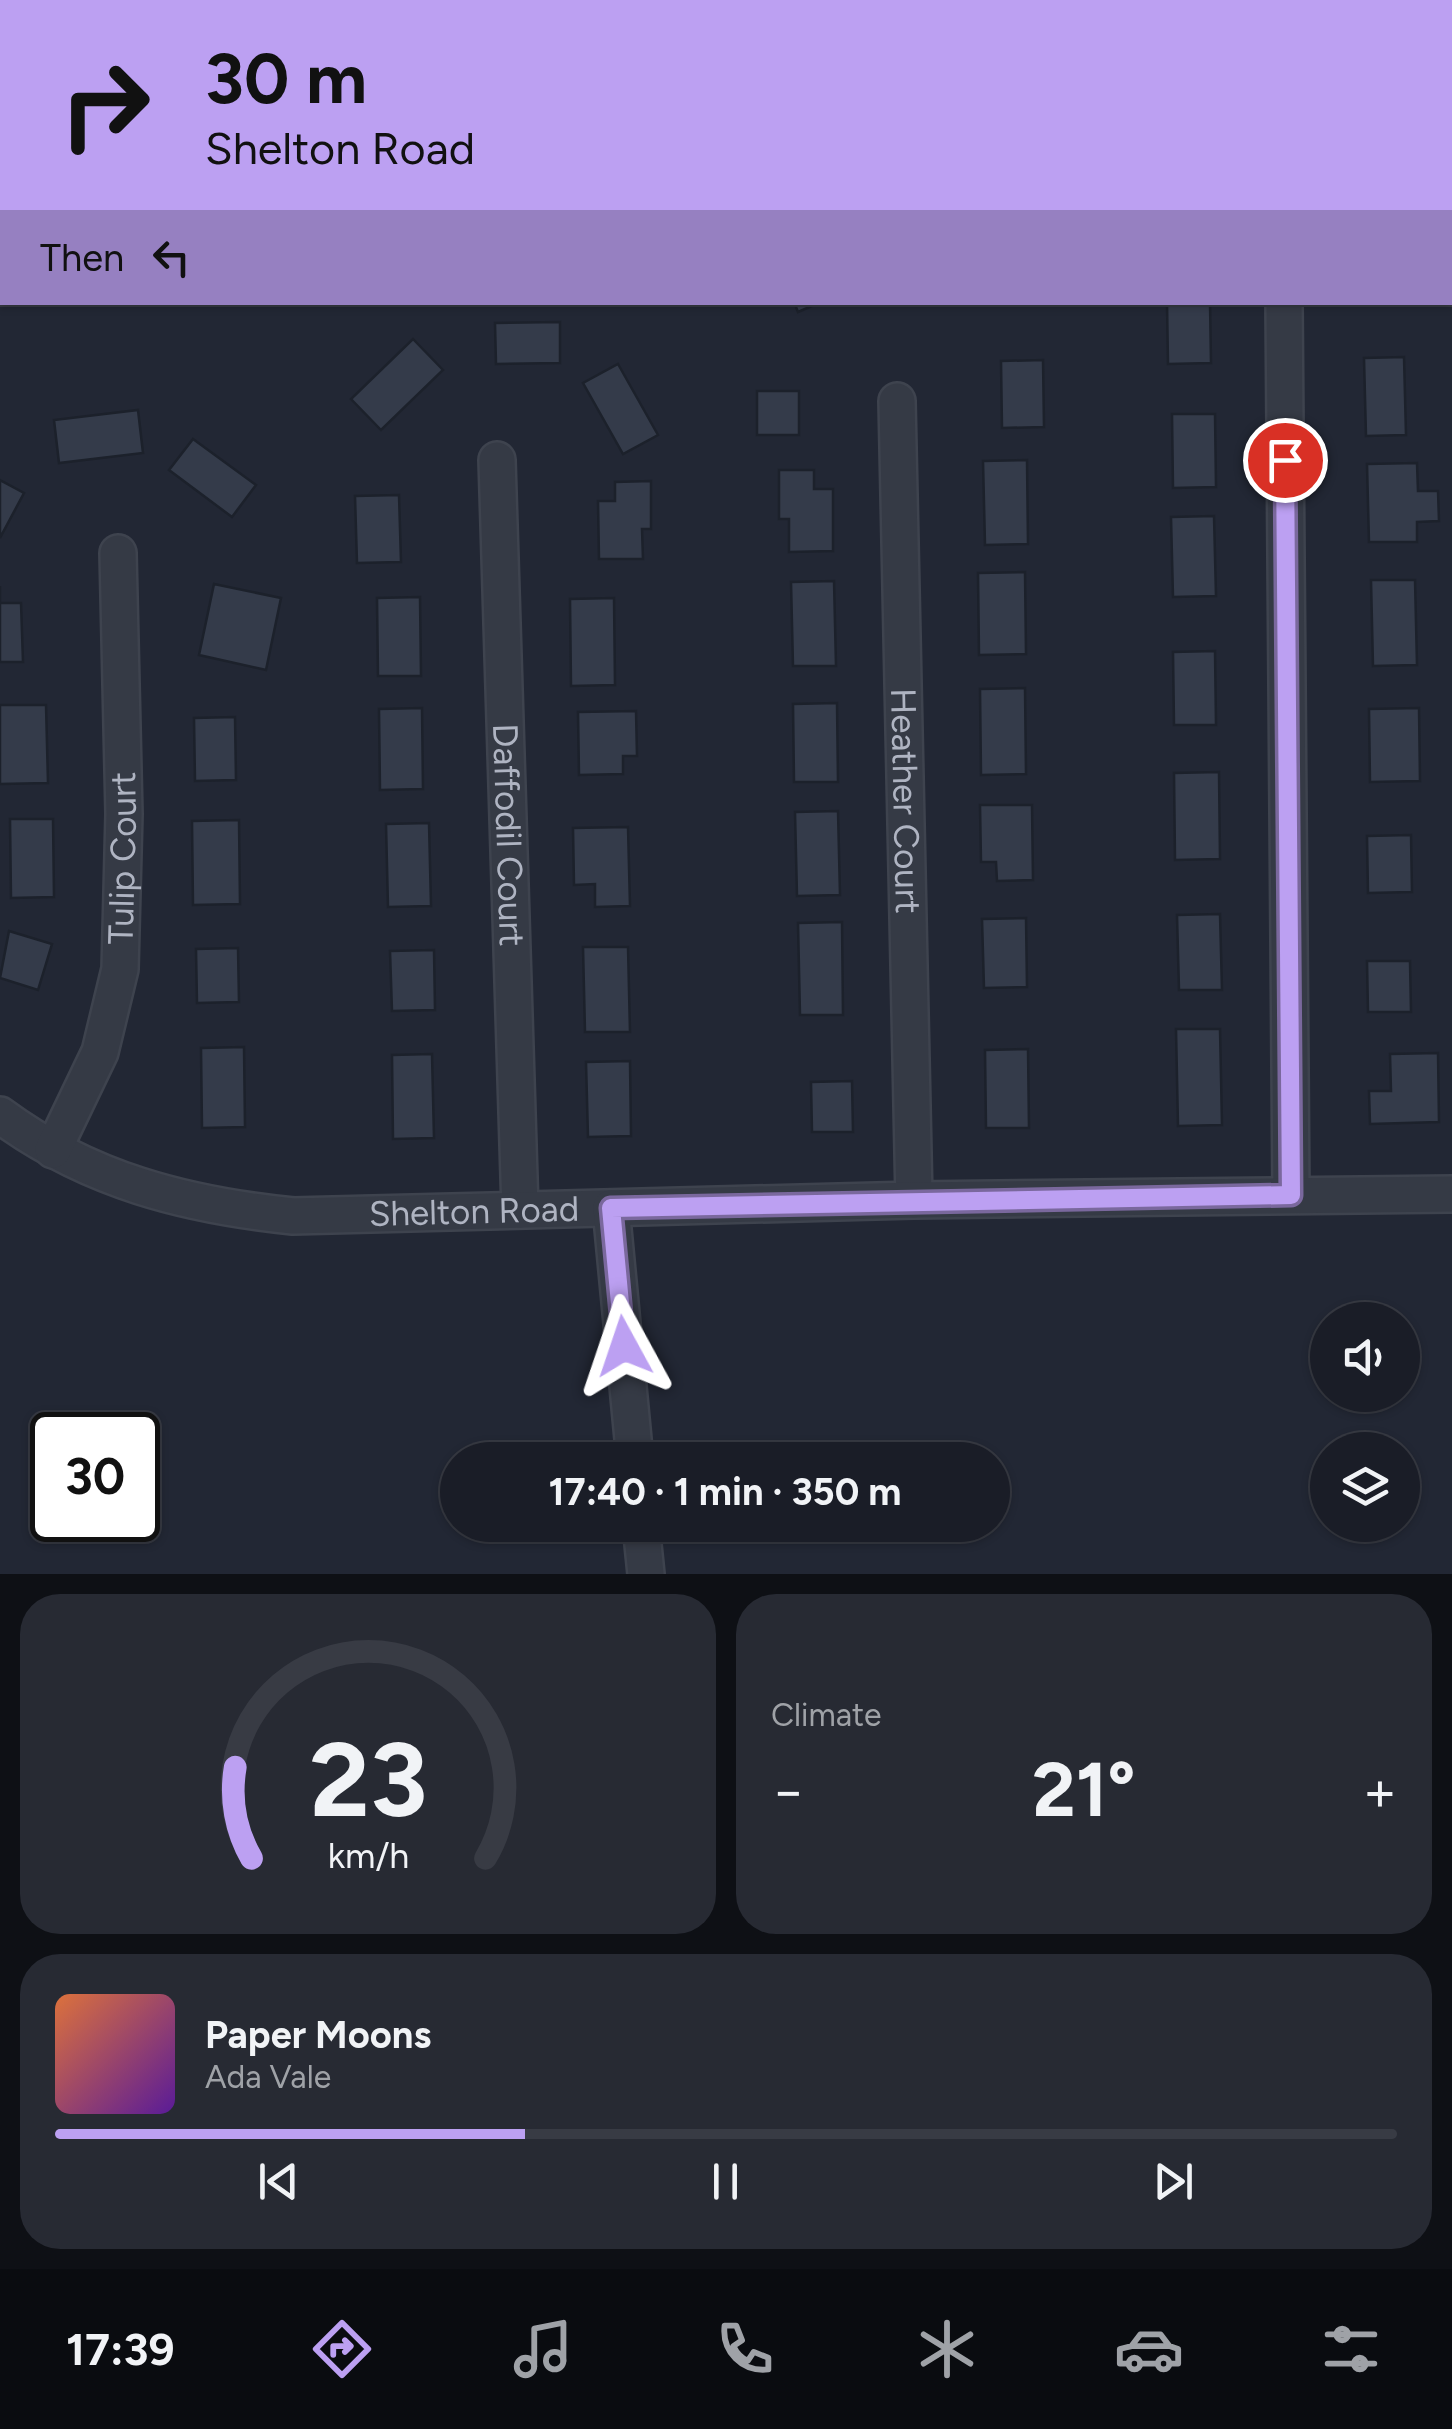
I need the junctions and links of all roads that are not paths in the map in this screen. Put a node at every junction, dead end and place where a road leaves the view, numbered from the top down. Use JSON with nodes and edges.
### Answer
{"nodes":[{"id":1,"x":1284,"y":305,"type":"edge"},
{"id":2,"x":897,"y":401,"type":"dead end"},
{"id":3,"x":497,"y":460,"type":"dead end"},
{"id":4,"x":118,"y":554,"type":"dead end"},
{"id":5,"x":0,"y":1115,"type":"edge"},
{"id":6,"x":52,"y":1150,"type":"junction"},
{"id":7,"x":1452,"y":1194,"type":"edge"},
{"id":8,"x":1291,"y":1195,"type":"junction"},
{"id":9,"x":914,"y":1200,"type":"junction"},
{"id":10,"x":611,"y":1208,"type":"junction"},
{"id":11,"x":520,"y":1210,"type":"junction"},
{"id":12,"x":633,"y":1442,"type":"edge"},
{"id":13,"x":643,"y":1542,"type":"edge"},
{"id":14,"x":646,"y":1574,"type":"edge"}],
"edges":[{"from":1,"to":8,"type":"street"},
{"from":2,"to":9,"type":"street","name":"Heather Court"},
{"from":3,"to":11,"type":"street","name":"Daffodil Court"},
{"from":4,"to":6,"type":"street","name":"Tulip Court"},
{"from":5,"to":6,"type":"street","name":"Shelton Road"},
{"from":6,"to":11,"type":"street","name":"Shelton Road"},
{"from":7,"to":8,"type":"street","name":"Shelton Road"},
{"from":8,"to":9,"type":"street","name":"Shelton Road"},
{"from":9,"to":10,"type":"street","name":"Shelton Road"},
{"from":10,"to":11,"type":"street","name":"Shelton Road"},
{"from":10,"to":12,"type":"street"},
{"from":13,"to":14,"type":"street"}]}
